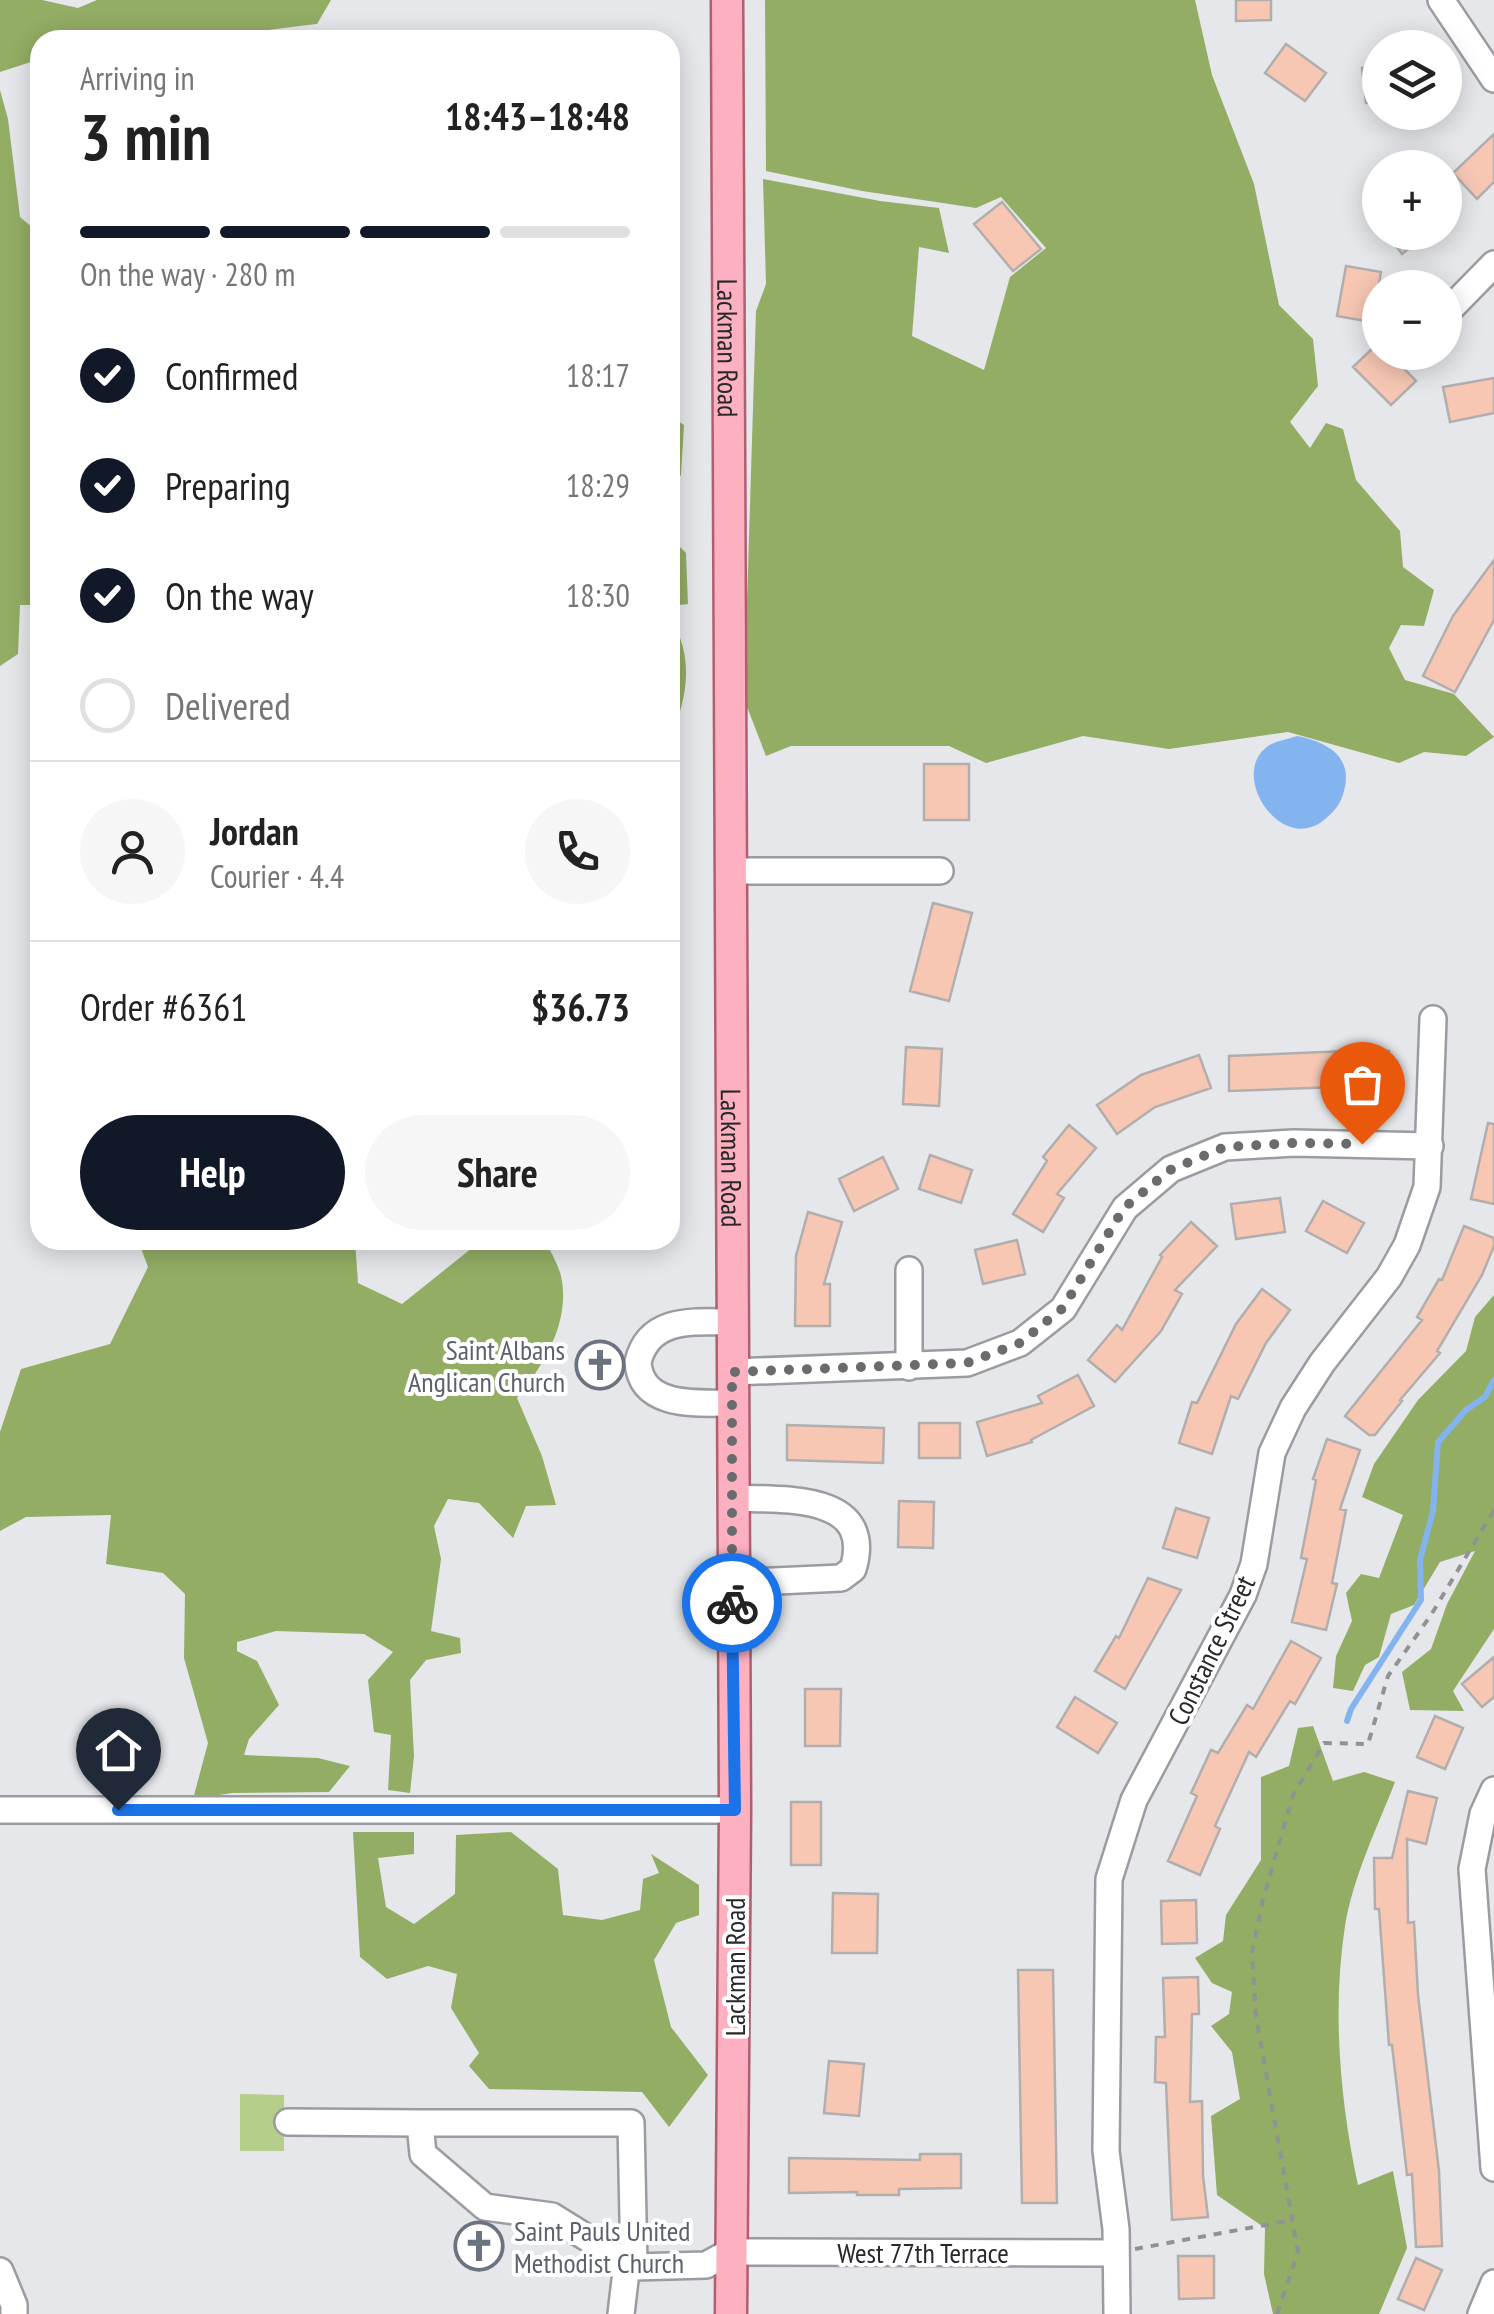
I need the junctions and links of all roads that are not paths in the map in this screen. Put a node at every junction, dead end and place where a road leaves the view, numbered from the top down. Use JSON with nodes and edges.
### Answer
{"nodes":[{"id":1,"x":727,"y":0,"type":"edge"},
{"id":2,"x":1441,"y":0,"type":"edge"},
{"id":3,"x":1494,"y":79,"type":"edge"},
{"id":4,"x":1494,"y":264,"type":"edge"},
{"id":5,"x":1462,"y":297,"type":"edge"},
{"id":6,"x":730,"y":871,"type":"junction"},
{"id":7,"x":940,"y":871,"type":"dead end"},
{"id":8,"x":1432,"y":1018,"type":"dead end"},
{"id":9,"x":1430,"y":1146,"type":"junction"},
{"id":10,"x":909,"y":1270,"type":"dead end"},
{"id":11,"x":732,"y":1322,"type":"junction"},
{"id":12,"x":909,"y":1367,"type":"junction"},
{"id":13,"x":732,"y":1387,"type":"junction"},
{"id":14,"x":732,"y":1498,"type":"junction"},
{"id":15,"x":732,"y":1583,"type":"junction"},
{"id":16,"x":1494,"y":1790,"type":"edge"},
{"id":17,"x":0,"y":1810,"type":"edge"},
{"id":18,"x":735,"y":1810,"type":"junction"},
{"id":19,"x":288,"y":2122,"type":"dead end"},
{"id":20,"x":420,"y":2123,"type":"junction"},
{"id":21,"x":1494,"y":2168,"type":"edge"},
{"id":22,"x":730,"y":2252,"type":"junction"},
{"id":23,"x":1116,"y":2252,"type":"junction"},
{"id":24,"x":631,"y":2265,"type":"junction"},
{"id":25,"x":0,"y":2271,"type":"edge"},
{"id":26,"x":1494,"y":2283,"type":"edge"},
{"id":27,"x":14,"y":2314,"type":"edge"},
{"id":28,"x":621,"y":2314,"type":"edge"},
{"id":29,"x":730,"y":2314,"type":"edge"},
{"id":30,"x":1117,"y":2314,"type":"edge"},
{"id":31,"x":1481,"y":2314,"type":"edge"}],
"edges":[{"from":1,"to":6,"type":"main road","name":"Lackman Road"},
{"from":2,"to":3,"type":"street"},
{"from":4,"to":5,"type":"street"},
{"from":6,"to":7,"type":"street"},
{"from":6,"to":11,"type":"main road","name":"Lackman Road"},
{"from":8,"to":9,"type":"street","name":"Constance Street"},
{"from":9,"to":12,"type":"street"},
{"from":9,"to":23,"type":"street","name":"Constance Street"},
{"from":10,"to":12,"type":"street"},
{"from":11,"to":13,"type":"main road","name":"Lackman Road"},
{"from":11,"to":13,"type":"street"},
{"from":12,"to":13,"type":"street"},
{"from":13,"to":14,"type":"main road","name":"Lackman Road"},
{"from":14,"to":15,"type":"main road","name":"Lackman Road"},
{"from":14,"to":15,"type":"street"},
{"from":15,"to":18,"type":"main road","name":"Lackman Road"},
{"from":16,"to":21,"type":"street"},
{"from":17,"to":18,"type":"street"},
{"from":18,"to":22,"type":"main road","name":"Lackman Road"},
{"from":19,"to":20,"type":"street"},
{"from":20,"to":24,"type":"street"},
{"from":20,"to":24,"type":"street"},
{"from":22,"to":23,"type":"street","name":"West 77th Terrace"},
{"from":22,"to":24,"type":"street","name":"West 77th Terrace"},
{"from":22,"to":29,"type":"main road","name":"Lackman Road"},
{"from":23,"to":30,"type":"street","name":"Constance Street"},
{"from":24,"to":28,"type":"street"},
{"from":25,"to":27,"type":"street"},
{"from":26,"to":31,"type":"street"}]}
